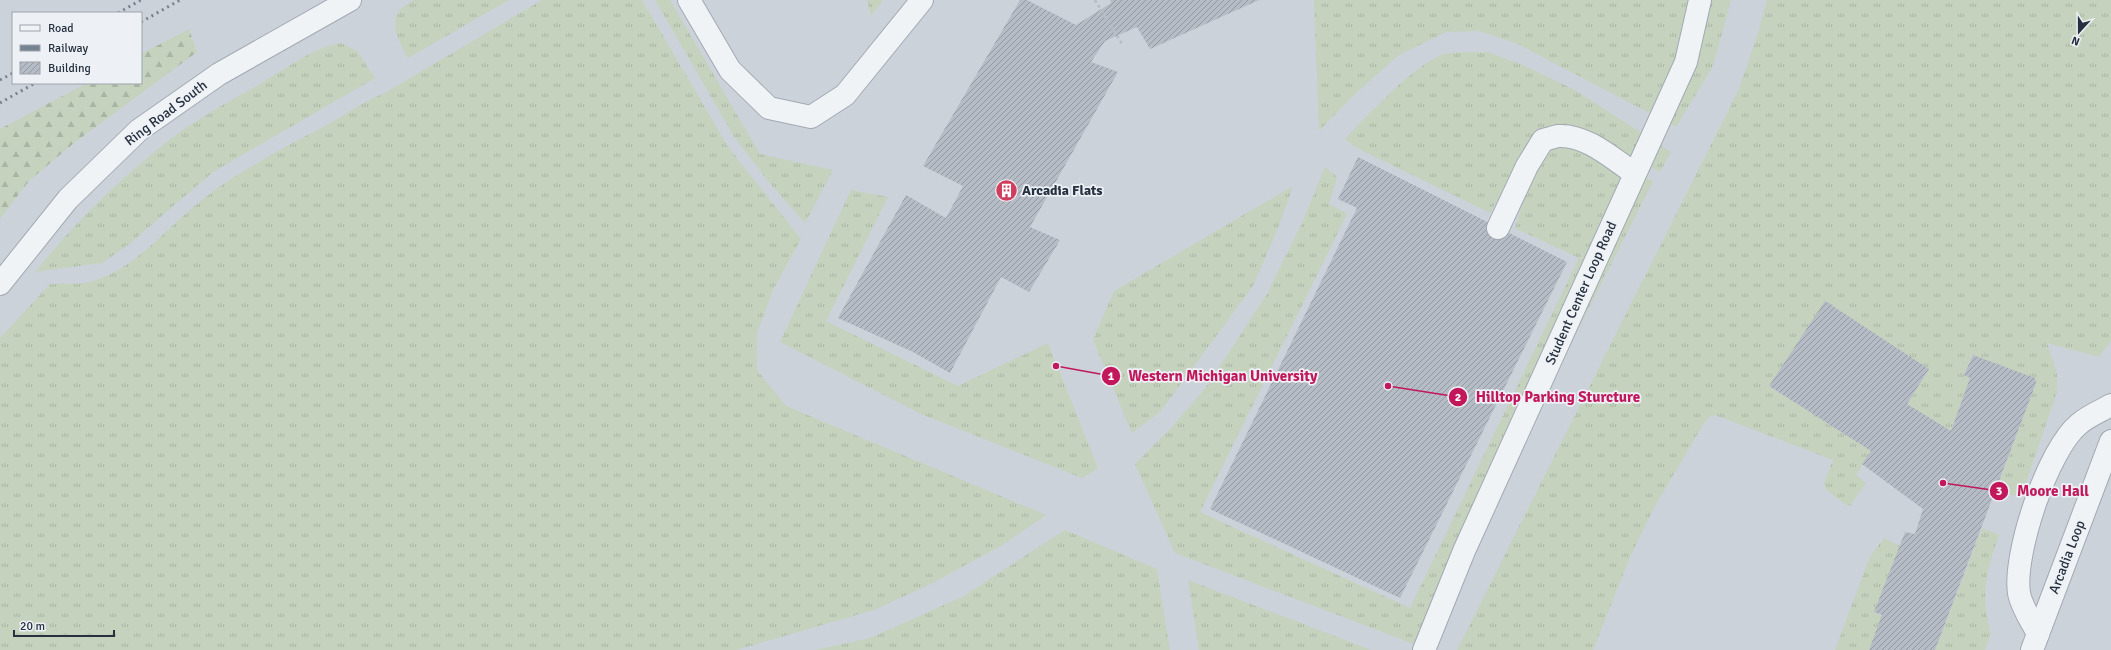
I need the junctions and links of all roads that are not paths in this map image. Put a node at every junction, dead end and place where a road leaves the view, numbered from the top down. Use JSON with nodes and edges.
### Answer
{"nodes":[{"id":1,"x":350,"y":0,"type":"edge"},
{"id":2,"x":689,"y":0,"type":"edge"},
{"id":3,"x":922,"y":0,"type":"edge"},
{"id":4,"x":1700,"y":0,"type":"edge"},
{"id":5,"x":1634,"y":173,"type":"junction"},
{"id":6,"x":1498,"y":228,"type":"dead end"},
{"id":7,"x":0,"y":284,"type":"edge"},
{"id":8,"x":2111,"y":405,"type":"edge"},
{"id":9,"x":2111,"y":441,"type":"edge"},
{"id":10,"x":2035,"y":642,"type":"edge"},
{"id":11,"x":1424,"y":650,"type":"edge"}],
"edges":[{"from":1,"to":7,"type":"street","name":"Ring Road South"},
{"from":2,"to":3,"type":"street"},
{"from":4,"to":5,"type":"street","name":"Student Center Loop Road"},
{"from":5,"to":6,"type":"street"},
{"from":5,"to":11,"type":"street","name":"Student Center Loop Road"},
{"from":8,"to":10,"type":"street"},
{"from":9,"to":10,"type":"street","name":"Arcadia Loop"}]}
